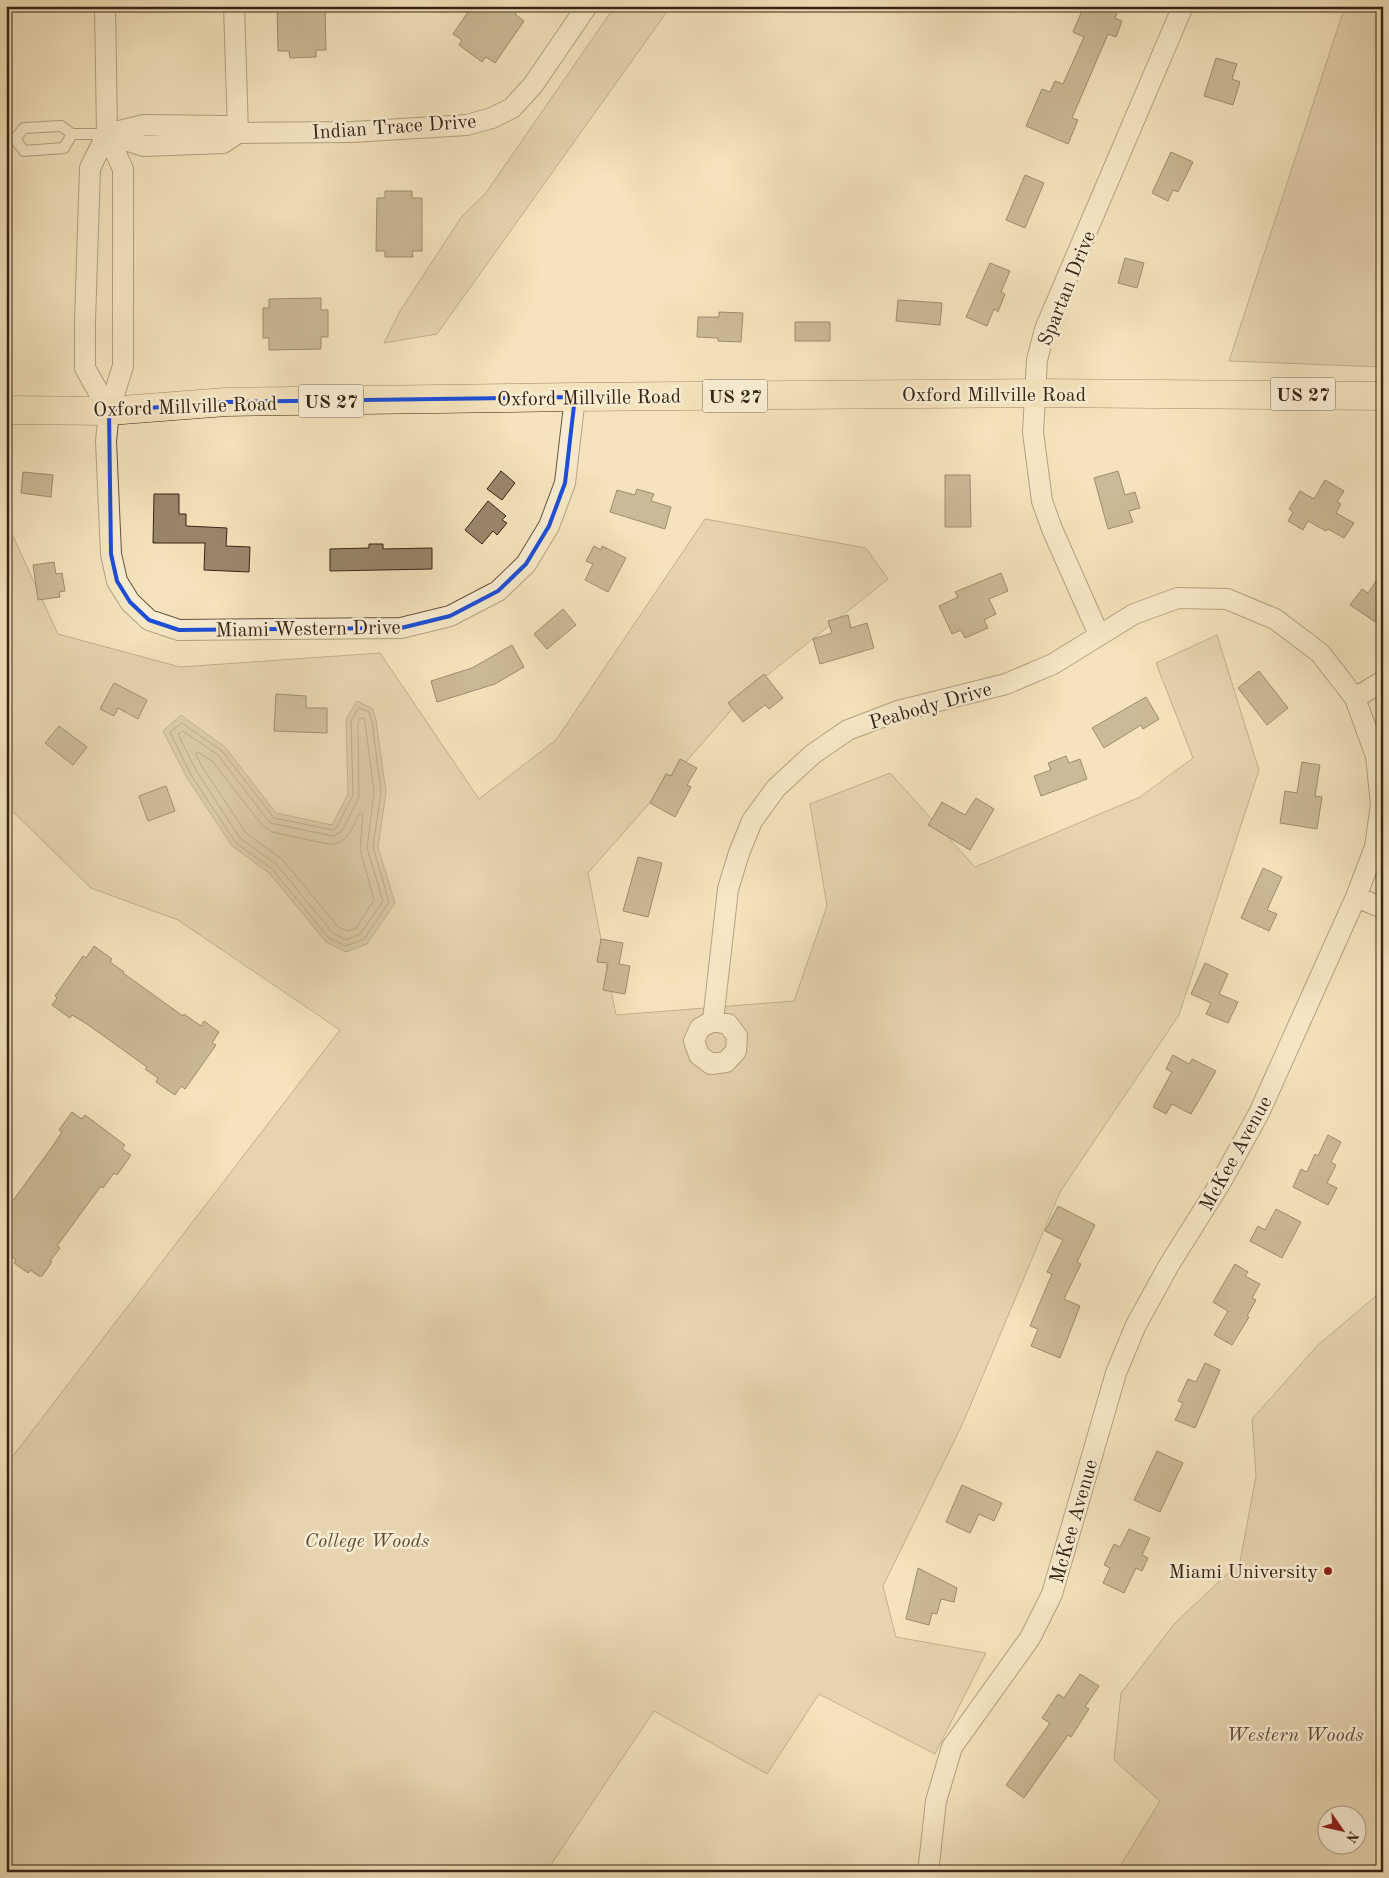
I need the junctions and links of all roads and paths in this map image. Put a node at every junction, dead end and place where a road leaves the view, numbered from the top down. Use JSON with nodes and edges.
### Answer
{"nodes":[{"id":1,"x":105,"y":6,"type":"edge"},
{"id":2,"x":234,"y":6,"type":"edge"},
{"id":3,"x":587,"y":6,"type":"edge"},
{"id":4,"x":1183,"y":6,"type":"edge"},
{"id":5,"x":238,"y":133,"type":"junction"},
{"id":6,"x":72,"y":134,"type":"junction"},
{"id":7,"x":107,"y":134,"type":"junction"},
{"id":8,"x":10,"y":140,"type":"edge"},
{"id":9,"x":1035,"y":394,"type":"junction"},
{"id":10,"x":1383,"y":396,"type":"edge"},
{"id":11,"x":574,"y":397,"type":"junction"},
{"id":12,"x":6,"y":410,"type":"edge"},
{"id":13,"x":109,"y":411,"type":"junction"},
{"id":14,"x":1099,"y":635,"type":"junction"},
{"id":15,"x":1383,"y":681,"type":"edge"},
{"id":16,"x":1355,"y":698,"type":"junction"},
{"id":17,"x":1356,"y":897,"type":"junction"},
{"id":18,"x":1383,"y":908,"type":"edge"},
{"id":19,"x":713,"y":1021,"type":"dead end"},
{"id":20,"x":927,"y":1872,"type":"edge"}],
"edges":[{"from":1,"to":7,"type":"street"},
{"from":2,"to":5,"type":"street"},
{"from":3,"to":5,"type":"street","name":"Indian Trace Drive"},
{"from":4,"to":9,"type":"street","name":"Spartan Drive"},
{"from":5,"to":7,"type":"street","name":"Indian Trace Drive"},
{"from":6,"to":7,"type":"lane"},
{"from":6,"to":8,"type":"lane"},
{"from":6,"to":8,"type":"lane"},
{"from":7,"to":13,"type":"street","name":"Miami Western Drive"},
{"from":7,"to":13,"type":"street"},
{"from":9,"to":10,"type":"highway","name":"Oxford Millville Road","number":"US 27"},
{"from":9,"to":11,"type":"highway","name":"Oxford Millville Road","number":"US 27"},
{"from":9,"to":14,"type":"street","name":"Spartan Drive"},
{"from":11,"to":13,"type":"highway","name":"Oxford Millville Road","number":"US 27"},
{"from":11,"to":13,"type":"street","name":"Miami Western Drive"},
{"from":12,"to":13,"type":"highway","name":"Oxford Millville Road","number":"US 27"},
{"from":14,"to":16,"type":"street","name":"McKee Avenue"},
{"from":14,"to":19,"type":"street","name":"Peabody Drive"},
{"from":15,"to":16,"type":"street"},
{"from":16,"to":17,"type":"street","name":"McKee Avenue"},
{"from":17,"to":18,"type":"street"},
{"from":17,"to":20,"type":"street","name":"McKee Avenue"}]}
